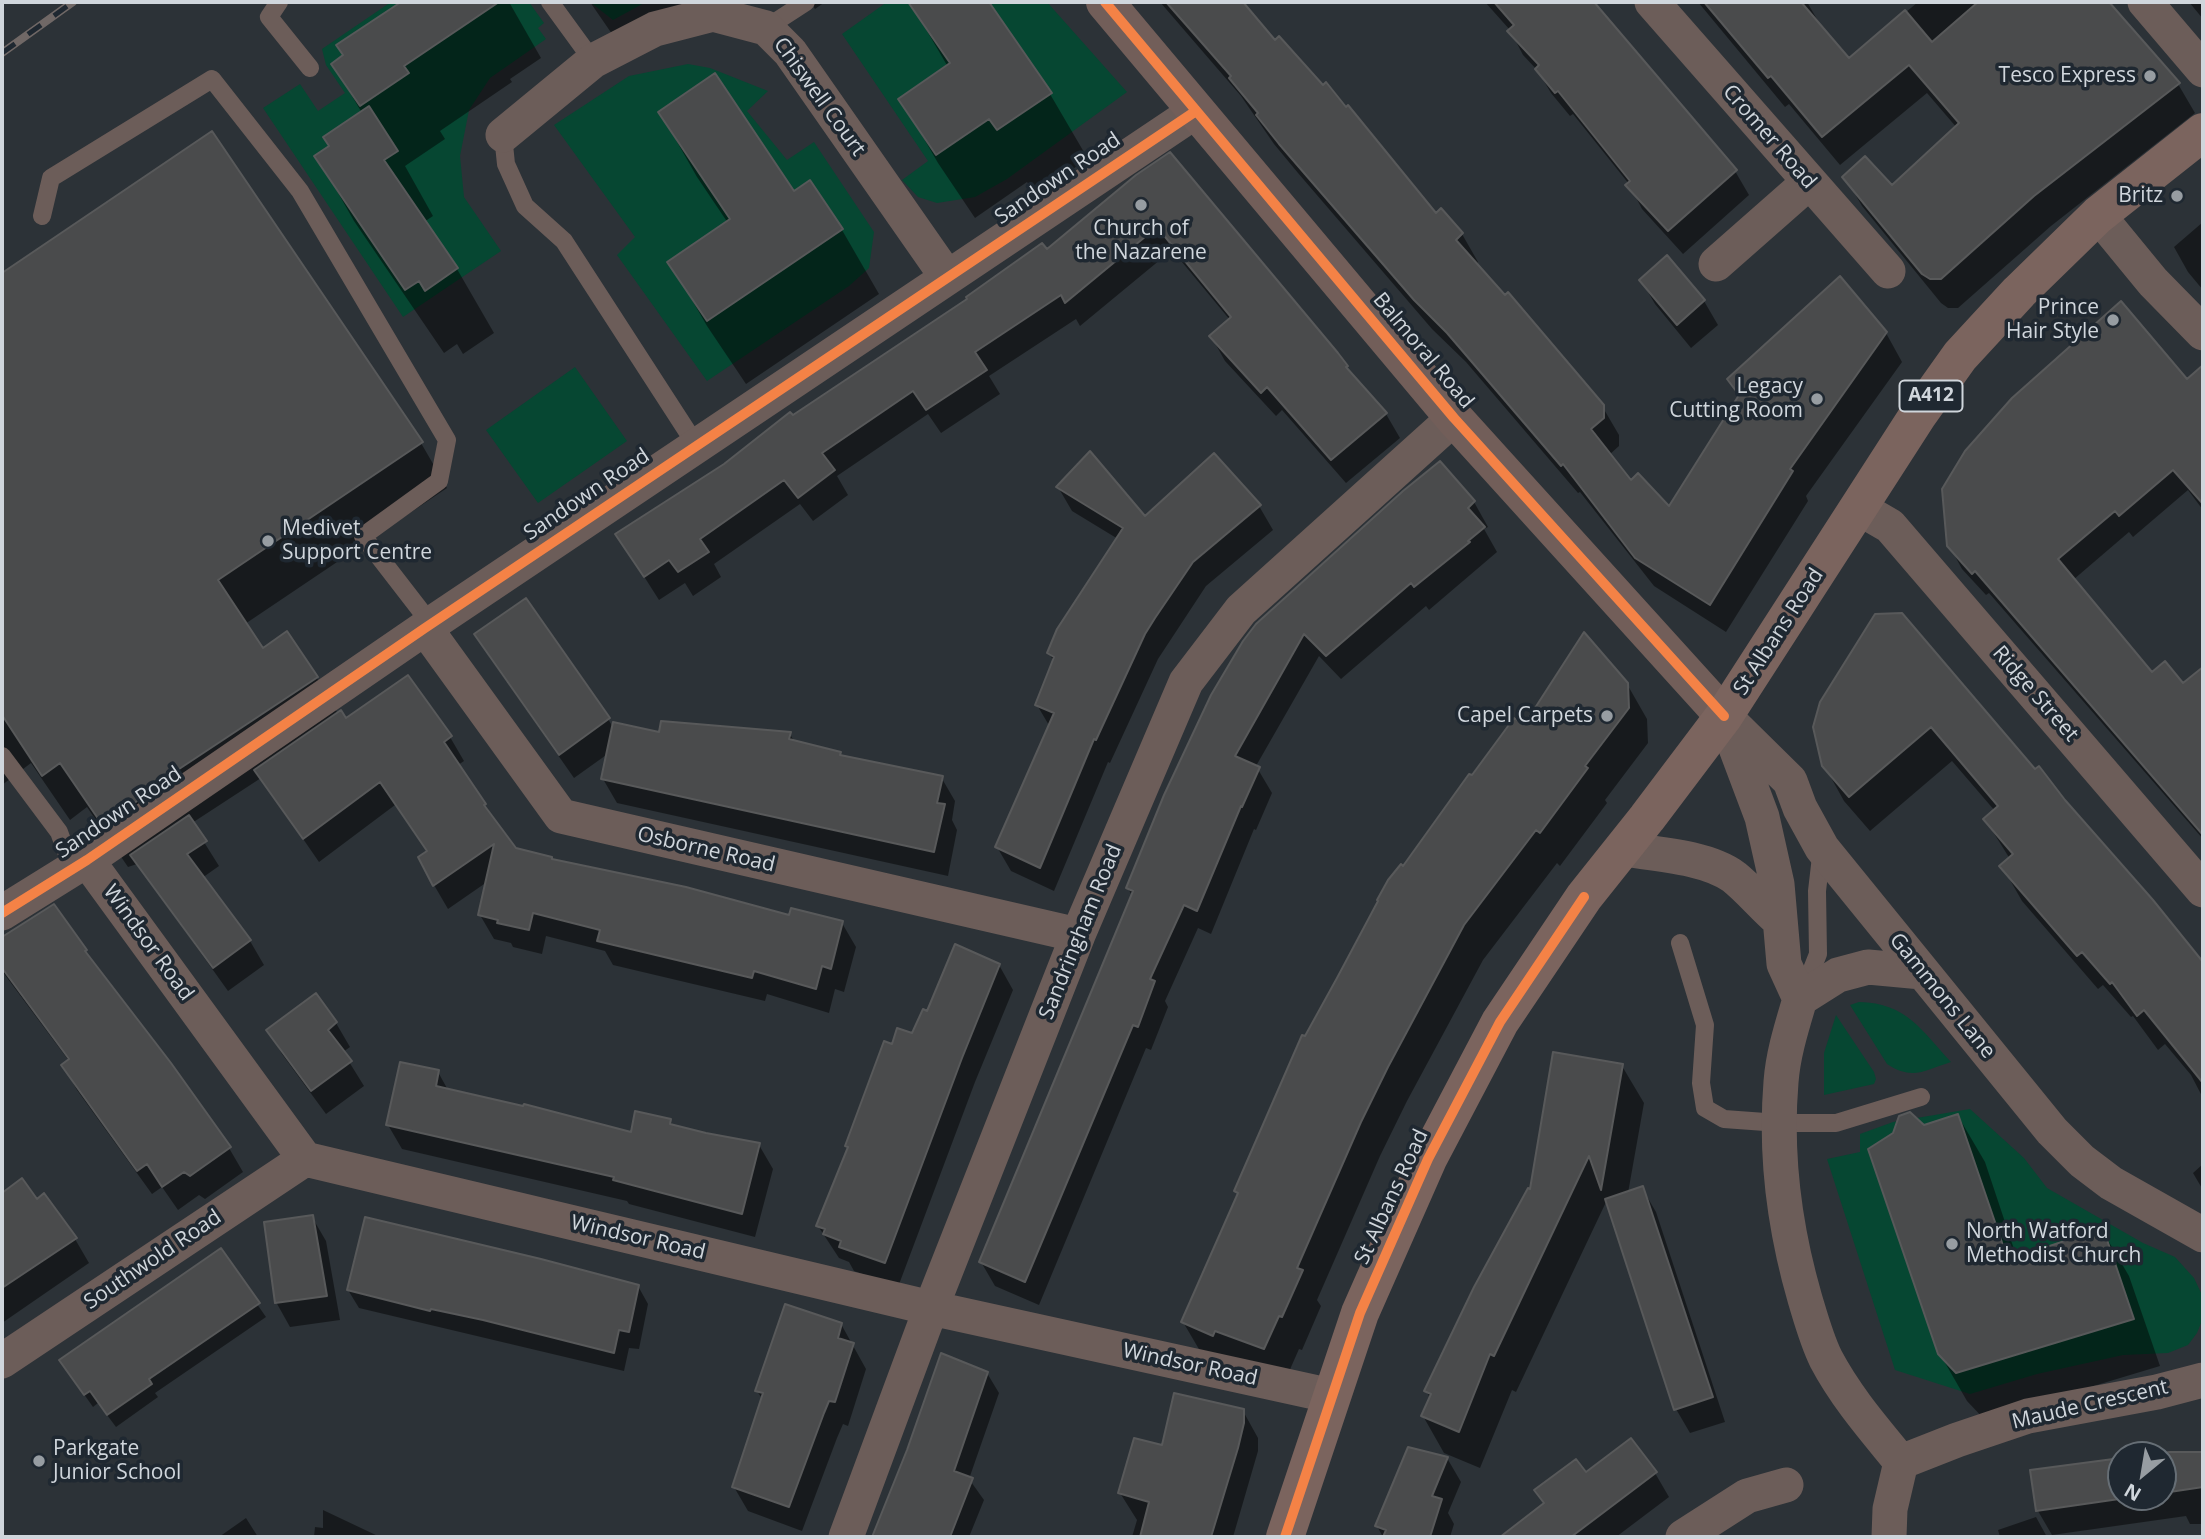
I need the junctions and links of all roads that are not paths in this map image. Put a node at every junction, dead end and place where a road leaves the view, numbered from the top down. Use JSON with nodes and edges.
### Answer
{"nodes":[{"id":1,"x":279,"y":2,"type":"edge"},
{"id":2,"x":550,"y":2,"type":"edge"},
{"id":3,"x":806,"y":2,"type":"edge"},
{"id":4,"x":1105,"y":2,"type":"edge"},
{"id":5,"x":1652,"y":2,"type":"edge"},
{"id":6,"x":2145,"y":2,"type":"edge"},
{"id":7,"x":766,"y":28,"type":"junction"},
{"id":8,"x":593,"y":61,"type":"junction"},
{"id":9,"x":310,"y":68,"type":"dead end"},
{"id":10,"x":2203,"y":70,"type":"edge"},
{"id":11,"x":1196,"y":111,"type":"junction"},
{"id":12,"x":2203,"y":132,"type":"edge"},
{"id":13,"x":503,"y":135,"type":"joint"},
{"id":14,"x":1808,"y":183,"type":"junction"},
{"id":15,"x":2098,"y":215,"type":"junction"},
{"id":16,"x":42,"y":216,"type":"dead end"},
{"id":17,"x":1716,"y":264,"type":"dead end"},
{"id":18,"x":1888,"y":271,"type":"dead end"},
{"id":19,"x":947,"y":277,"type":"junction"},
{"id":20,"x":2203,"y":333,"type":"edge"},
{"id":21,"x":1454,"y":418,"type":"junction"},
{"id":22,"x":696,"y":444,"type":"junction"},
{"id":23,"x":1859,"y":508,"type":"junction"},
{"id":24,"x":428,"y":626,"type":"junction"},
{"id":25,"x":1724,"y":716,"type":"junction"},
{"id":26,"x":2,"y":756,"type":"edge"},
{"id":27,"x":1822,"y":848,"type":"junction"},
{"id":28,"x":1623,"y":849,"type":"junction"},
{"id":29,"x":80,"y":864,"type":"junction"},
{"id":30,"x":2203,"y":890,"type":"edge"},
{"id":31,"x":6,"y":902,"type":"edge"},
{"id":32,"x":1779,"y":919,"type":"junction"},
{"id":33,"x":1078,"y":935,"type":"junction"},
{"id":34,"x":1680,"y":943,"type":"dead end"},
{"id":35,"x":1922,"y":972,"type":"junction"},
{"id":36,"x":1800,"y":999,"type":"junction"},
{"id":37,"x":1921,"y":1097,"type":"dead end"},
{"id":38,"x":1779,"y":1123,"type":"junction"},
{"id":39,"x":304,"y":1159,"type":"junction"},
{"id":40,"x":2203,"y":1235,"type":"edge"},
{"id":41,"x":931,"y":1308,"type":"junction"},
{"id":42,"x":2,"y":1360,"type":"edge"},
{"id":43,"x":2202,"y":1378,"type":"edge"},
{"id":44,"x":1332,"y":1396,"type":"junction"},
{"id":45,"x":1901,"y":1462,"type":"junction"},
{"id":46,"x":1786,"y":1485,"type":"dead end"},
{"id":47,"x":846,"y":1537,"type":"edge"},
{"id":48,"x":1285,"y":1537,"type":"edge"},
{"id":49,"x":1683,"y":1537,"type":"edge"},
{"id":50,"x":1889,"y":1537,"type":"edge"}],
"edges":[{"from":1,"to":9,"type":"lane"},
{"from":2,"to":8,"type":"lane"},
{"from":3,"to":7,"type":"lane"},
{"from":4,"to":11,"type":"street","name":"Balmoral Road"},
{"from":5,"to":14,"type":"street","name":"Cromer Road"},
{"from":6,"to":10,"type":"street"},
{"from":7,"to":8,"type":"street","name":"Chiswell Court"},
{"from":7,"to":19,"type":"street","name":"Chiswell Court"},
{"from":8,"to":13,"type":"street","name":"Chiswell Court"},
{"from":11,"to":19,"type":"street","name":"Sandown Road"},
{"from":11,"to":21,"type":"street","name":"Balmoral Road"},
{"from":12,"to":15,"type":"main road","name":"St Albans Road","number":"A412"},
{"from":13,"to":22,"type":"lane"},
{"from":14,"to":17,"type":"street"},
{"from":14,"to":18,"type":"street","name":"Cromer Road"},
{"from":15,"to":20,"type":"street"},
{"from":15,"to":23,"type":"main road","name":"St Albans Road","number":"A412"},
{"from":16,"to":24,"type":"lane"},
{"from":19,"to":22,"type":"street","name":"Sandown Road"},
{"from":21,"to":25,"type":"street","name":"Balmoral Road"},
{"from":21,"to":33,"type":"street","name":"Sandringham Road"},
{"from":22,"to":24,"type":"street","name":"Sandown Road"},
{"from":23,"to":25,"type":"main road","name":"St Albans Road","number":"A412"},
{"from":23,"to":30,"type":"street","name":"Ridge Street"},
{"from":24,"to":29,"type":"street","name":"Sandown Road"},
{"from":24,"to":33,"type":"street","name":"Osborne Road"},
{"from":25,"to":27,"type":"street","name":"Gammons Lane"},
{"from":25,"to":28,"type":"main road","name":"St Albans Road","number":"A412"},
{"from":25,"to":32,"type":"street"},
{"from":26,"to":29,"type":"lane"},
{"from":27,"to":35,"type":"street","name":"Gammons Lane"},
{"from":27,"to":36,"type":"lane"},
{"from":28,"to":32,"type":"street"},
{"from":28,"to":44,"type":"main road","name":"St Albans Road","number":"A412"},
{"from":29,"to":31,"type":"street","name":"Sandown Road"},
{"from":29,"to":39,"type":"street","name":"Windsor Road"},
{"from":32,"to":36,"type":"street"},
{"from":33,"to":41,"type":"street","name":"Sandringham Road"},
{"from":34,"to":38,"type":"lane"},
{"from":35,"to":36,"type":"street"},
{"from":35,"to":40,"type":"street","name":"Gammons Lane"},
{"from":36,"to":38,"type":"street"},
{"from":37,"to":38,"type":"lane"},
{"from":38,"to":45,"type":"street"},
{"from":39,"to":41,"type":"street","name":"Windsor Road"},
{"from":39,"to":42,"type":"street","name":"Southwold Road"},
{"from":41,"to":44,"type":"street","name":"Windsor Road"},
{"from":41,"to":47,"type":"street","name":"Sandringham Road"},
{"from":43,"to":45,"type":"street","name":"Maude Crescent"},
{"from":44,"to":48,"type":"main road","name":"St Albans Road","number":"A412"},
{"from":45,"to":50,"type":"street"},
{"from":46,"to":49,"type":"street"}]}
